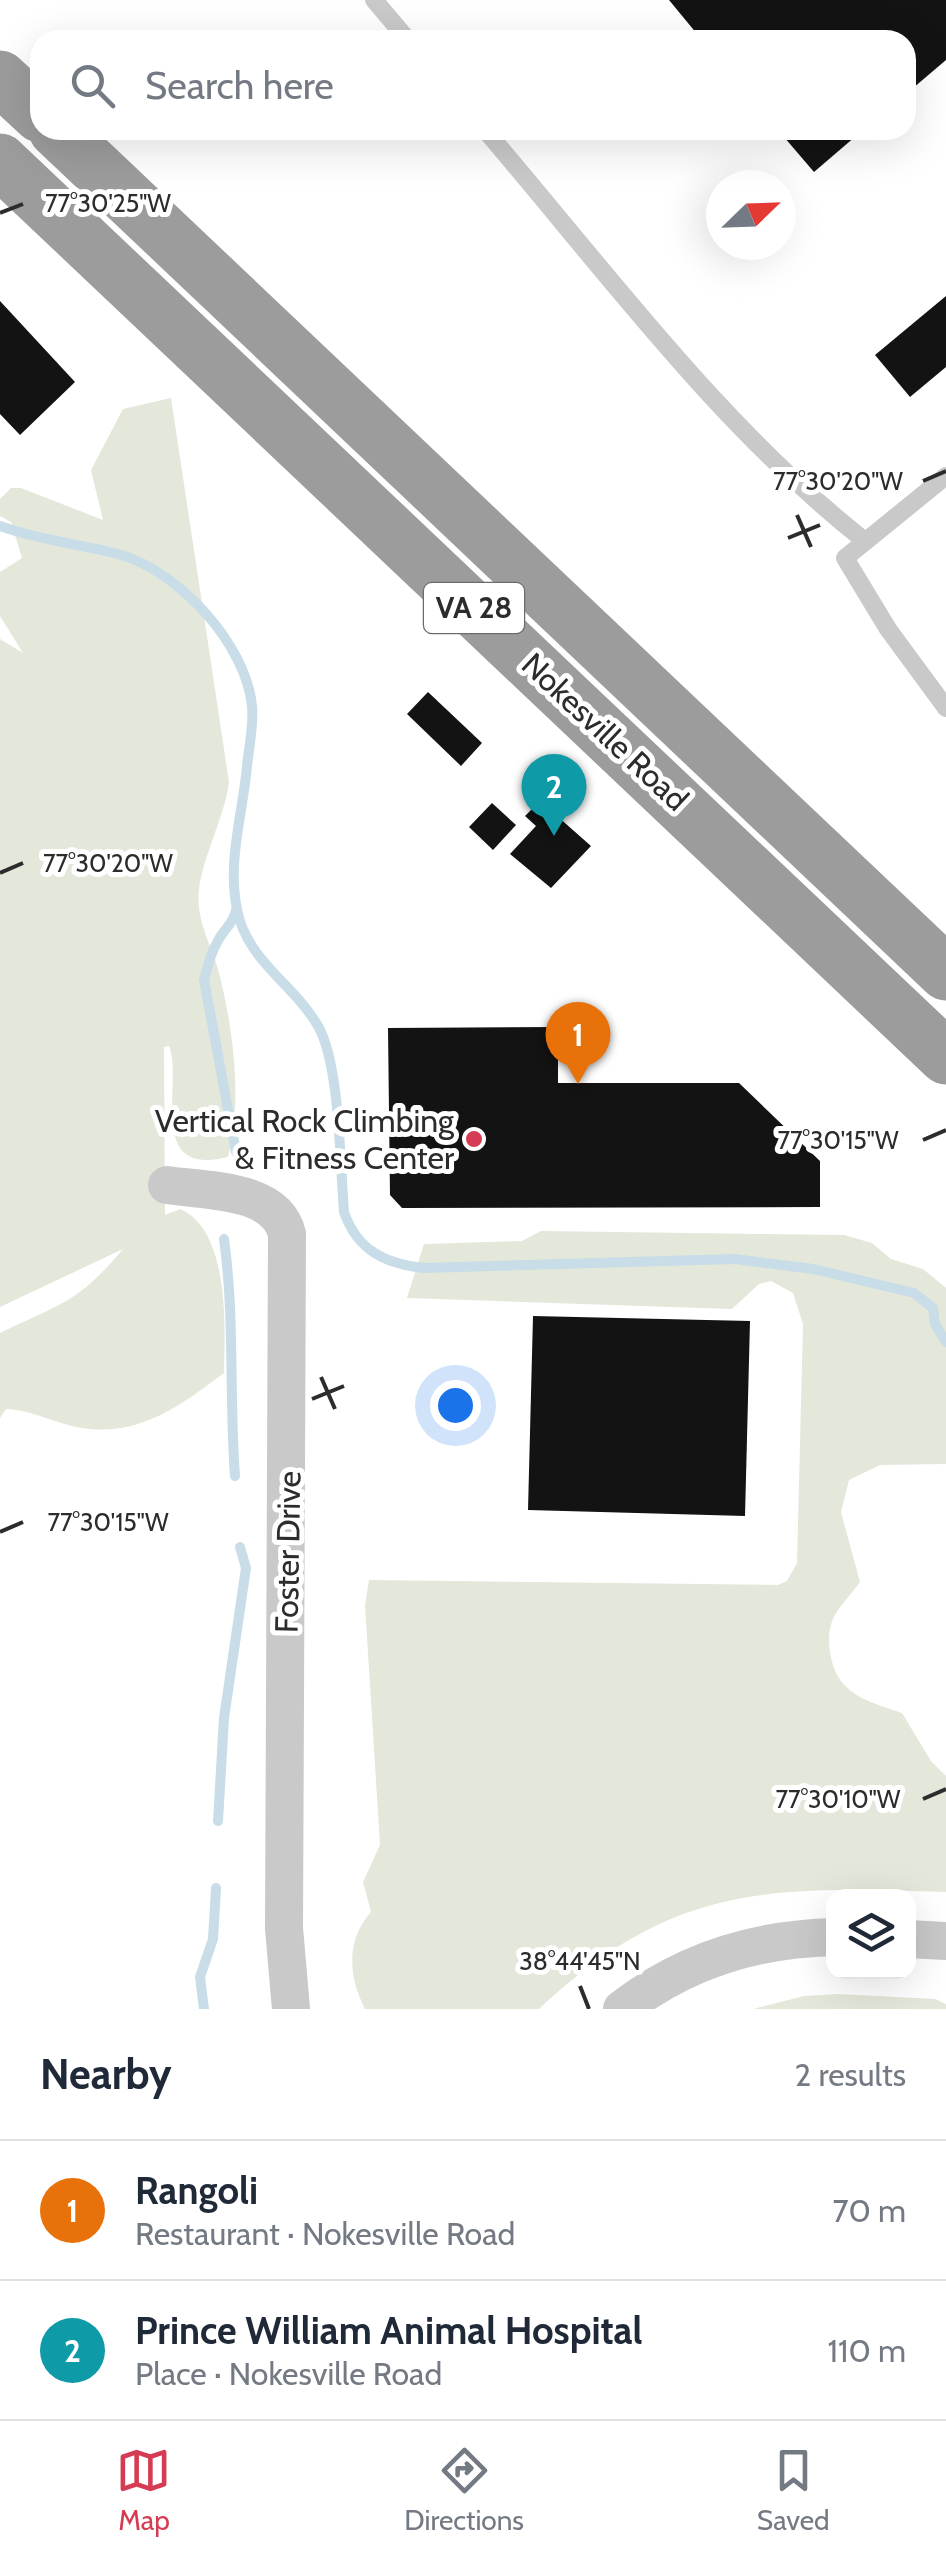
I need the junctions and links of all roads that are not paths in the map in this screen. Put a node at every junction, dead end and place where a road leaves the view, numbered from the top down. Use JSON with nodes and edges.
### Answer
{"nodes":[{"id":1,"x":374,"y":0,"type":"edge"},
{"id":2,"x":400,"y":30,"type":"edge"},
{"id":3,"x":0,"y":78,"type":"edge"},
{"id":4,"x":30,"y":106,"type":"edge"},
{"id":5,"x":67,"y":140,"type":"edge"},
{"id":6,"x":494,"y":140,"type":"edge"},
{"id":7,"x":0,"y":162,"type":"edge"},
{"id":8,"x":946,"y":476,"type":"edge"},
{"id":9,"x":865,"y":541,"type":"junction"},
{"id":10,"x":946,"y":708,"type":"edge"},
{"id":11,"x":946,"y":972,"type":"edge"},
{"id":12,"x":946,"y":1057,"type":"edge"},
{"id":13,"x":167,"y":1186,"type":"dead end"},
{"id":14,"x":826,"y":1937,"type":"edge"},
{"id":15,"x":916,"y":1939,"type":"edge"},
{"id":16,"x":946,"y":1940,"type":"edge"},
{"id":17,"x":291,"y":2009,"type":"edge"},
{"id":18,"x":622,"y":2009,"type":"edge"}],
"edges":[{"from":1,"to":2,"type":"lane"},
{"from":3,"to":4,"type":"highway"},
{"from":5,"to":11,"type":"highway","name":"Nokesville Road","number":"VA 28"},
{"from":6,"to":9,"type":"lane"},
{"from":7,"to":12,"type":"highway","name":"Nokesville Road","number":"VA 28"},
{"from":8,"to":9,"type":"lane"},
{"from":9,"to":10,"type":"lane"},
{"from":13,"to":17,"type":"street","name":"Foster Drive"},
{"from":14,"to":18,"type":"street"},
{"from":15,"to":16,"type":"street"}]}
